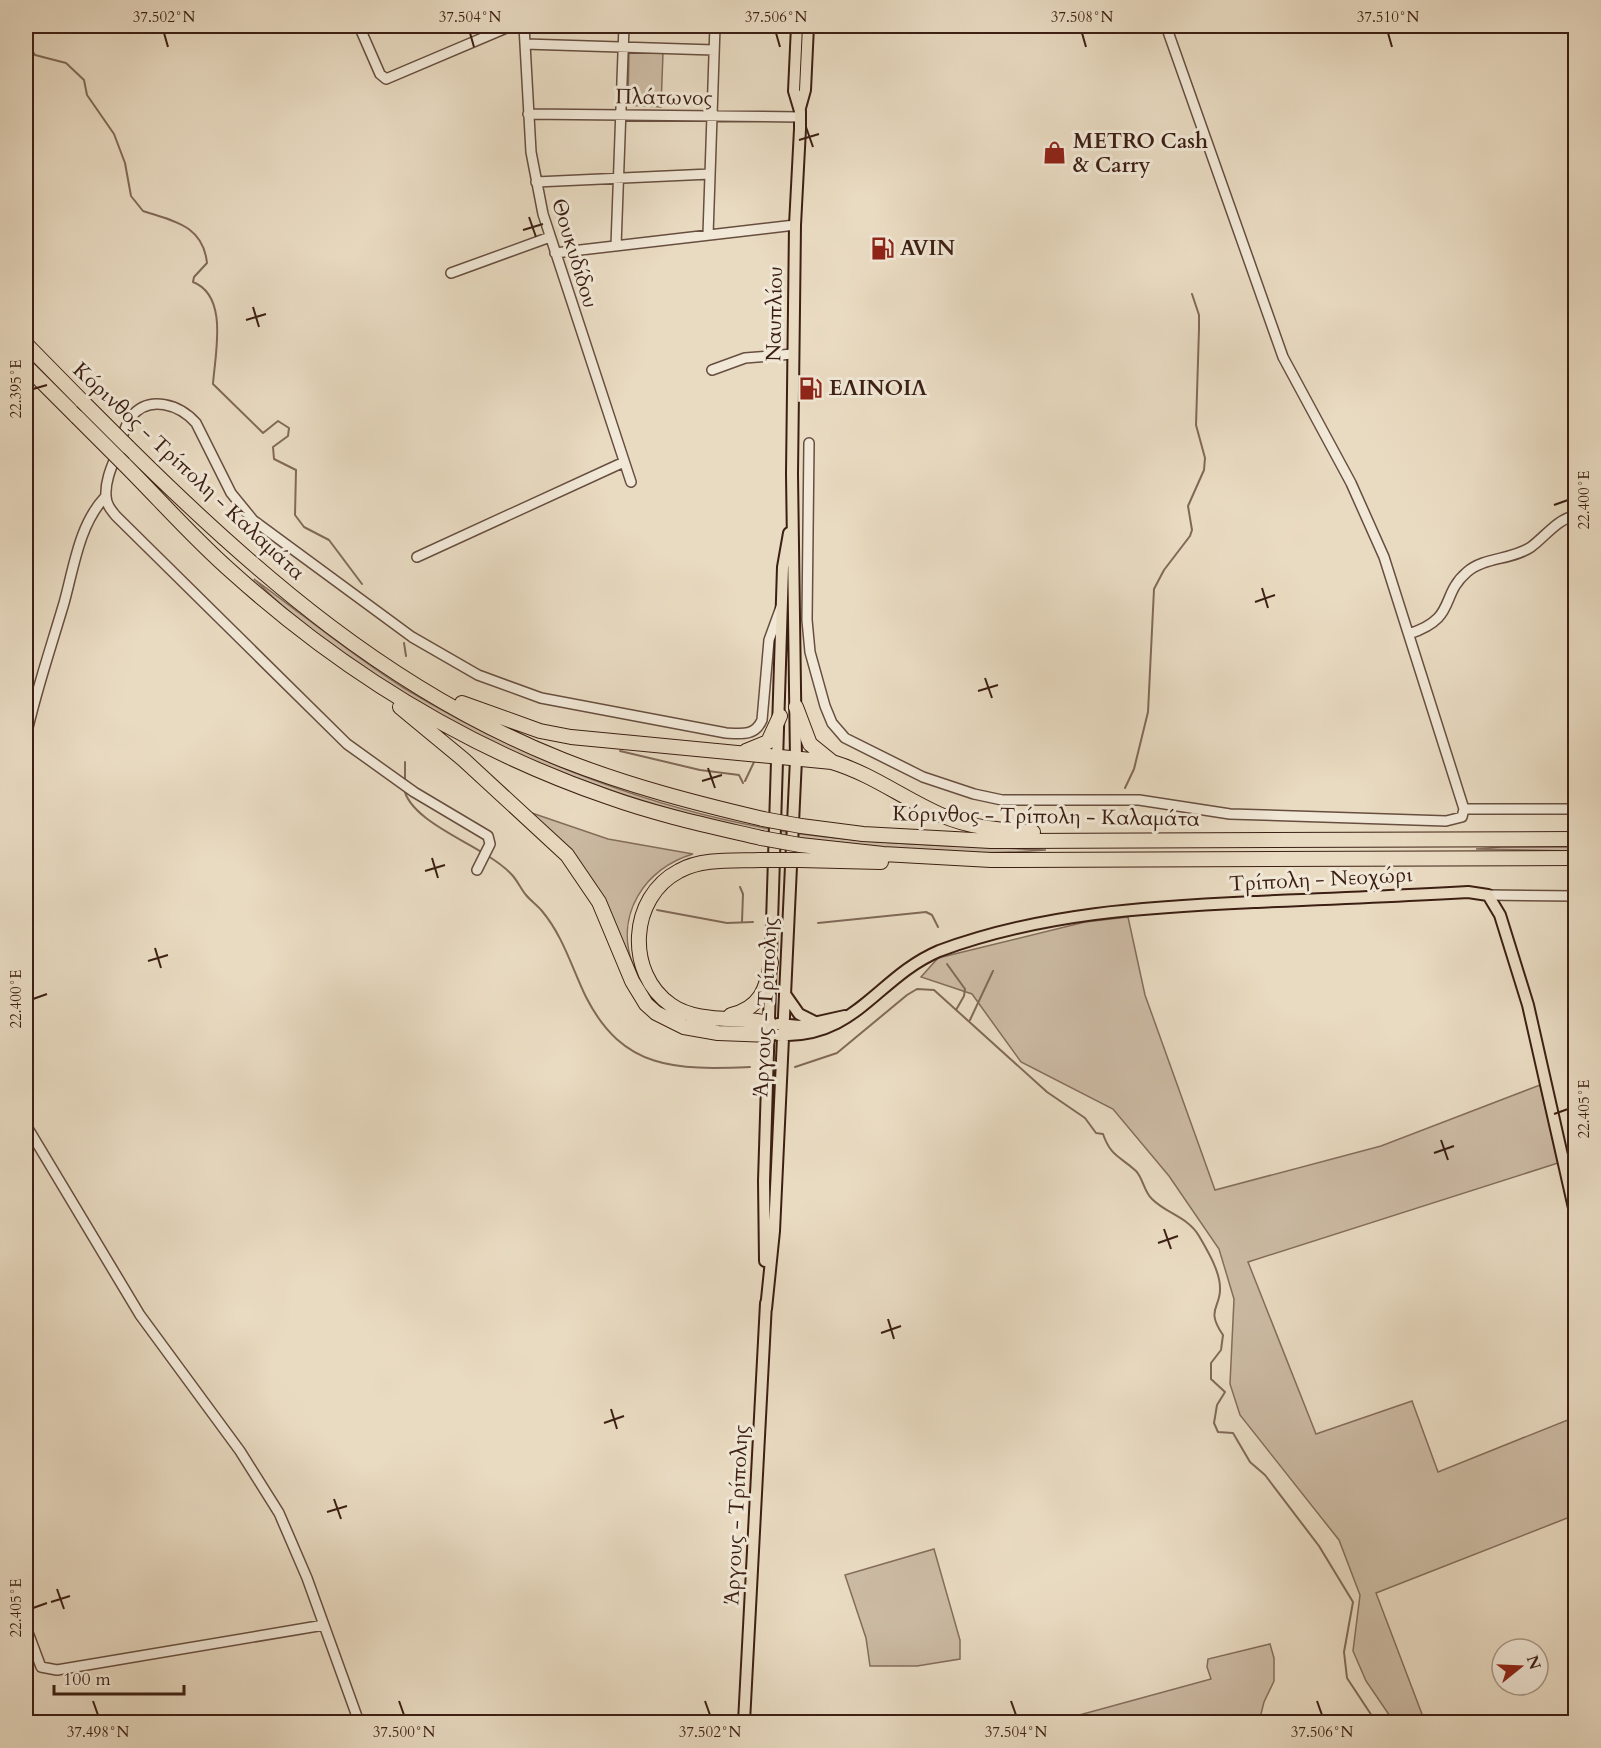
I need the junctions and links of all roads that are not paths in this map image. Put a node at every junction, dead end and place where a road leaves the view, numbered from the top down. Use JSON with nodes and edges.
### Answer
{"nodes":[{"id":1,"x":359,"y":26,"type":"edge"},
{"id":2,"x":511,"y":26,"type":"edge"},
{"id":3,"x":524,"y":26,"type":"edge"},
{"id":4,"x":624,"y":26,"type":"edge"},
{"id":5,"x":715,"y":26,"type":"edge"},
{"id":6,"x":796,"y":26,"type":"edge"},
{"id":7,"x":808,"y":26,"type":"edge"},
{"id":8,"x":1166,"y":26,"type":"edge"},
{"id":9,"x":525,"y":44,"type":"junction"},
{"id":10,"x":624,"y":47,"type":"junction"},
{"id":11,"x":714,"y":50,"type":"junction"},
{"id":12,"x":528,"y":114,"type":"junction"},
{"id":13,"x":800,"y":114,"type":"junction"},
{"id":14,"x":621,"y":115,"type":"junction"},
{"id":15,"x":712,"y":116,"type":"junction"},
{"id":16,"x":710,"y":174,"type":"junction"},
{"id":17,"x":619,"y":178,"type":"junction"},
{"id":18,"x":536,"y":182,"type":"junction"},
{"id":19,"x":795,"y":225,"type":"junction"},
{"id":20,"x":708,"y":235,"type":"junction"},
{"id":21,"x":550,"y":237,"type":"junction"},
{"id":22,"x":616,"y":246,"type":"junction"},
{"id":23,"x":555,"y":253,"type":"junction"},
{"id":24,"x":451,"y":273,"type":"dead end"},
{"id":25,"x":26,"y":344,"type":"edge"},
{"id":26,"x":793,"y":354,"type":"junction"},
{"id":27,"x":26,"y":366,"type":"edge"},
{"id":28,"x":712,"y":370,"type":"dead end"},
{"id":29,"x":809,"y":443,"type":"dead end"},
{"id":30,"x":120,"y":460,"type":"junction"},
{"id":31,"x":624,"y":462,"type":"junction"},
{"id":32,"x":631,"y":482,"type":"dead end"},
{"id":33,"x":105,"y":497,"type":"junction"},
{"id":34,"x":1575,"y":514,"type":"edge"},
{"id":35,"x":793,"y":518,"type":"junction"},
{"id":36,"x":417,"y":556,"type":"dead end"},
{"id":37,"x":783,"y":604,"type":"junction"},
{"id":38,"x":1409,"y":634,"type":"junction"},
{"id":39,"x":346,"y":664,"type":"junction"},
{"id":40,"x":407,"y":680,"type":"junction"},
{"id":41,"x":796,"y":707,"type":"junction"},
{"id":42,"x":780,"y":716,"type":"junction"},
{"id":43,"x":26,"y":736,"type":"edge"},
{"id":44,"x":738,"y":752,"type":"junction"},
{"id":45,"x":778,"y":757,"type":"junction"},
{"id":46,"x":796,"y":759,"type":"junction"},
{"id":47,"x":832,"y":762,"type":"junction"},
{"id":48,"x":1464,"y":809,"type":"junction"},
{"id":49,"x":1575,"y":809,"type":"edge"},
{"id":50,"x":1575,"y":839,"type":"edge"},
{"id":51,"x":1090,"y":840,"type":"junction"},
{"id":52,"x":941,"y":858,"type":"junction"},
{"id":53,"x":1575,"y":858,"type":"edge"},
{"id":54,"x":477,"y":870,"type":"dead end"},
{"id":55,"x":1488,"y":895,"type":"junction"},
{"id":56,"x":1575,"y":896,"type":"edge"},
{"id":57,"x":771,"y":962,"type":"junction"},
{"id":58,"x":785,"y":994,"type":"junction"},
{"id":59,"x":849,"y":1016,"type":"junction"},
{"id":60,"x":725,"y":1017,"type":"junction"},
{"id":61,"x":817,"y":1023,"type":"junction"},
{"id":62,"x":776,"y":1029,"type":"junction"},
{"id":63,"x":26,"y":1125,"type":"edge"},
{"id":64,"x":1575,"y":1217,"type":"edge"},
{"id":65,"x":324,"y":1625,"type":"junction"},
{"id":66,"x":26,"y":1632,"type":"edge"},
{"id":67,"x":359,"y":1722,"type":"edge"},
{"id":68,"x":744,"y":1722,"type":"edge"}],
"edges":[{"from":1,"to":2,"type":"street"},
{"from":3,"to":9,"type":"street","name":"Θουκυδίδου"},
{"from":4,"to":10,"type":"street"},
{"from":5,"to":11,"type":"street"},
{"from":6,"to":13,"type":"main road","name":"Ναυπλίου"},
{"from":7,"to":13,"type":"main road","name":"Ναυπλίου"},
{"from":8,"to":38,"type":"street"},
{"from":9,"to":10,"type":"street"},
{"from":9,"to":12,"type":"street","name":"Θουκυδίδου"},
{"from":10,"to":11,"type":"street"},
{"from":10,"to":14,"type":"street"},
{"from":11,"to":15,"type":"street"},
{"from":12,"to":14,"type":"street","name":"Πλάτωνος"},
{"from":12,"to":18,"type":"street","name":"Θουκυδίδου"},
{"from":13,"to":15,"type":"street","name":"Πλάτωνος"},
{"from":13,"to":19,"type":"main road","name":"Ναυπλίου"},
{"from":14,"to":15,"type":"street","name":"Πλάτωνος"},
{"from":14,"to":17,"type":"street"},
{"from":15,"to":16,"type":"street"},
{"from":16,"to":17,"type":"street"},
{"from":16,"to":20,"type":"street"},
{"from":17,"to":18,"type":"street"},
{"from":17,"to":22,"type":"street"},
{"from":18,"to":21,"type":"street","name":"Θουκυδίδου"},
{"from":19,"to":20,"type":"street"},
{"from":19,"to":26,"type":"main road","name":"Ναυπλίου"},
{"from":20,"to":22,"type":"street"},
{"from":21,"to":23,"type":"street","name":"Θουκυδίδου"},
{"from":21,"to":24,"type":"street"},
{"from":22,"to":23,"type":"street"},
{"from":23,"to":31,"type":"street","name":"Θουκυδίδου"},
{"from":25,"to":40,"type":"highway","name":"Κόρινθος - Τρίπολη - Καλαμάτα","bridge":true},
{"from":26,"to":28,"type":"street"},
{"from":26,"to":35,"type":"main road","name":"Ναυπλίου"},
{"from":27,"to":30,"type":"highway","name":"Κόρινθος - Τρίπολη - Καλαμάτα","bridge":true},
{"from":29,"to":48,"type":"street"},
{"from":30,"to":33,"type":"street"},
{"from":30,"to":37,"type":"street"},
{"from":30,"to":39,"type":"highway","name":"Κόρινθος - Τρίπολη - Καλαμάτα"},
{"from":31,"to":32,"type":"street","name":"Θουκυδίδου"},
{"from":31,"to":36,"type":"street"},
{"from":33,"to":43,"type":"street"},
{"from":33,"to":54,"type":"street"},
{"from":34,"to":38,"type":"street"},
{"from":35,"to":37,"type":"main road","name":"Ναυπλίου"},
{"from":35,"to":41,"type":"main road","name":"Ναυπλίου"},
{"from":37,"to":42,"type":"main road","name":"Ναυπλίου"},
{"from":38,"to":48,"type":"street"},
{"from":39,"to":52,"type":"highway","name":"Κόρινθος - Τρίπολη - Καλαμάτα","bridge":true},
{"from":39,"to":62,"type":"highway"},
{"from":40,"to":44,"type":"highway"},
{"from":40,"to":51,"type":"highway","name":"Κόρινθος - Τρίπολη - Καλαμάτα","bridge":true},
{"from":41,"to":46,"type":"main road","name":"Άργους - Τρίπολης"},
{"from":41,"to":47,"type":"highway"},
{"from":42,"to":44,"type":"highway"},
{"from":42,"to":45,"type":"main road","name":"Άργους - Τρίπολης"},
{"from":44,"to":45,"type":"highway"},
{"from":45,"to":46,"type":"highway"},
{"from":45,"to":57,"type":"main road","name":"Άργους - Τρίπολης"},
{"from":46,"to":47,"type":"highway"},
{"from":46,"to":58,"type":"main road","name":"Άργους - Τρίπολης"},
{"from":47,"to":51,"type":"highway"},
{"from":48,"to":49,"type":"street"},
{"from":50,"to":51,"type":"highway","name":"Κόρινθος - Τρίπολη - Καλαμάτα"},
{"from":52,"to":53,"type":"highway","name":"Κόρινθος - Τρίπολη - Καλαμάτα"},
{"from":52,"to":60,"type":"highway","bridge":true},
{"from":55,"to":56,"type":"street"},
{"from":55,"to":59,"type":"main road","name":"Τρίπολη - Νεοχώρι"},
{"from":55,"to":64,"type":"main road"},
{"from":57,"to":60,"type":"highway"},
{"from":57,"to":62,"type":"main road","name":"Άργους - Τρίπολης"},
{"from":58,"to":61,"type":"main road"},
{"from":58,"to":62,"type":"main road","name":"Άργους - Τρίπολης"},
{"from":59,"to":61,"type":"main road","name":"Τρίπολη - Νεοχώρι"},
{"from":59,"to":62,"type":"main road","name":"Τρίπολη - Νεοχώρι"},
{"from":60,"to":62,"type":"highway"},
{"from":61,"to":62,"type":"main road","name":"Τρίπολη - Νεοχώρι"},
{"from":62,"to":68,"type":"main road","name":"Άργους - Τρίπολης"},
{"from":63,"to":65,"type":"street"},
{"from":65,"to":66,"type":"street"},
{"from":65,"to":67,"type":"street"}]}
